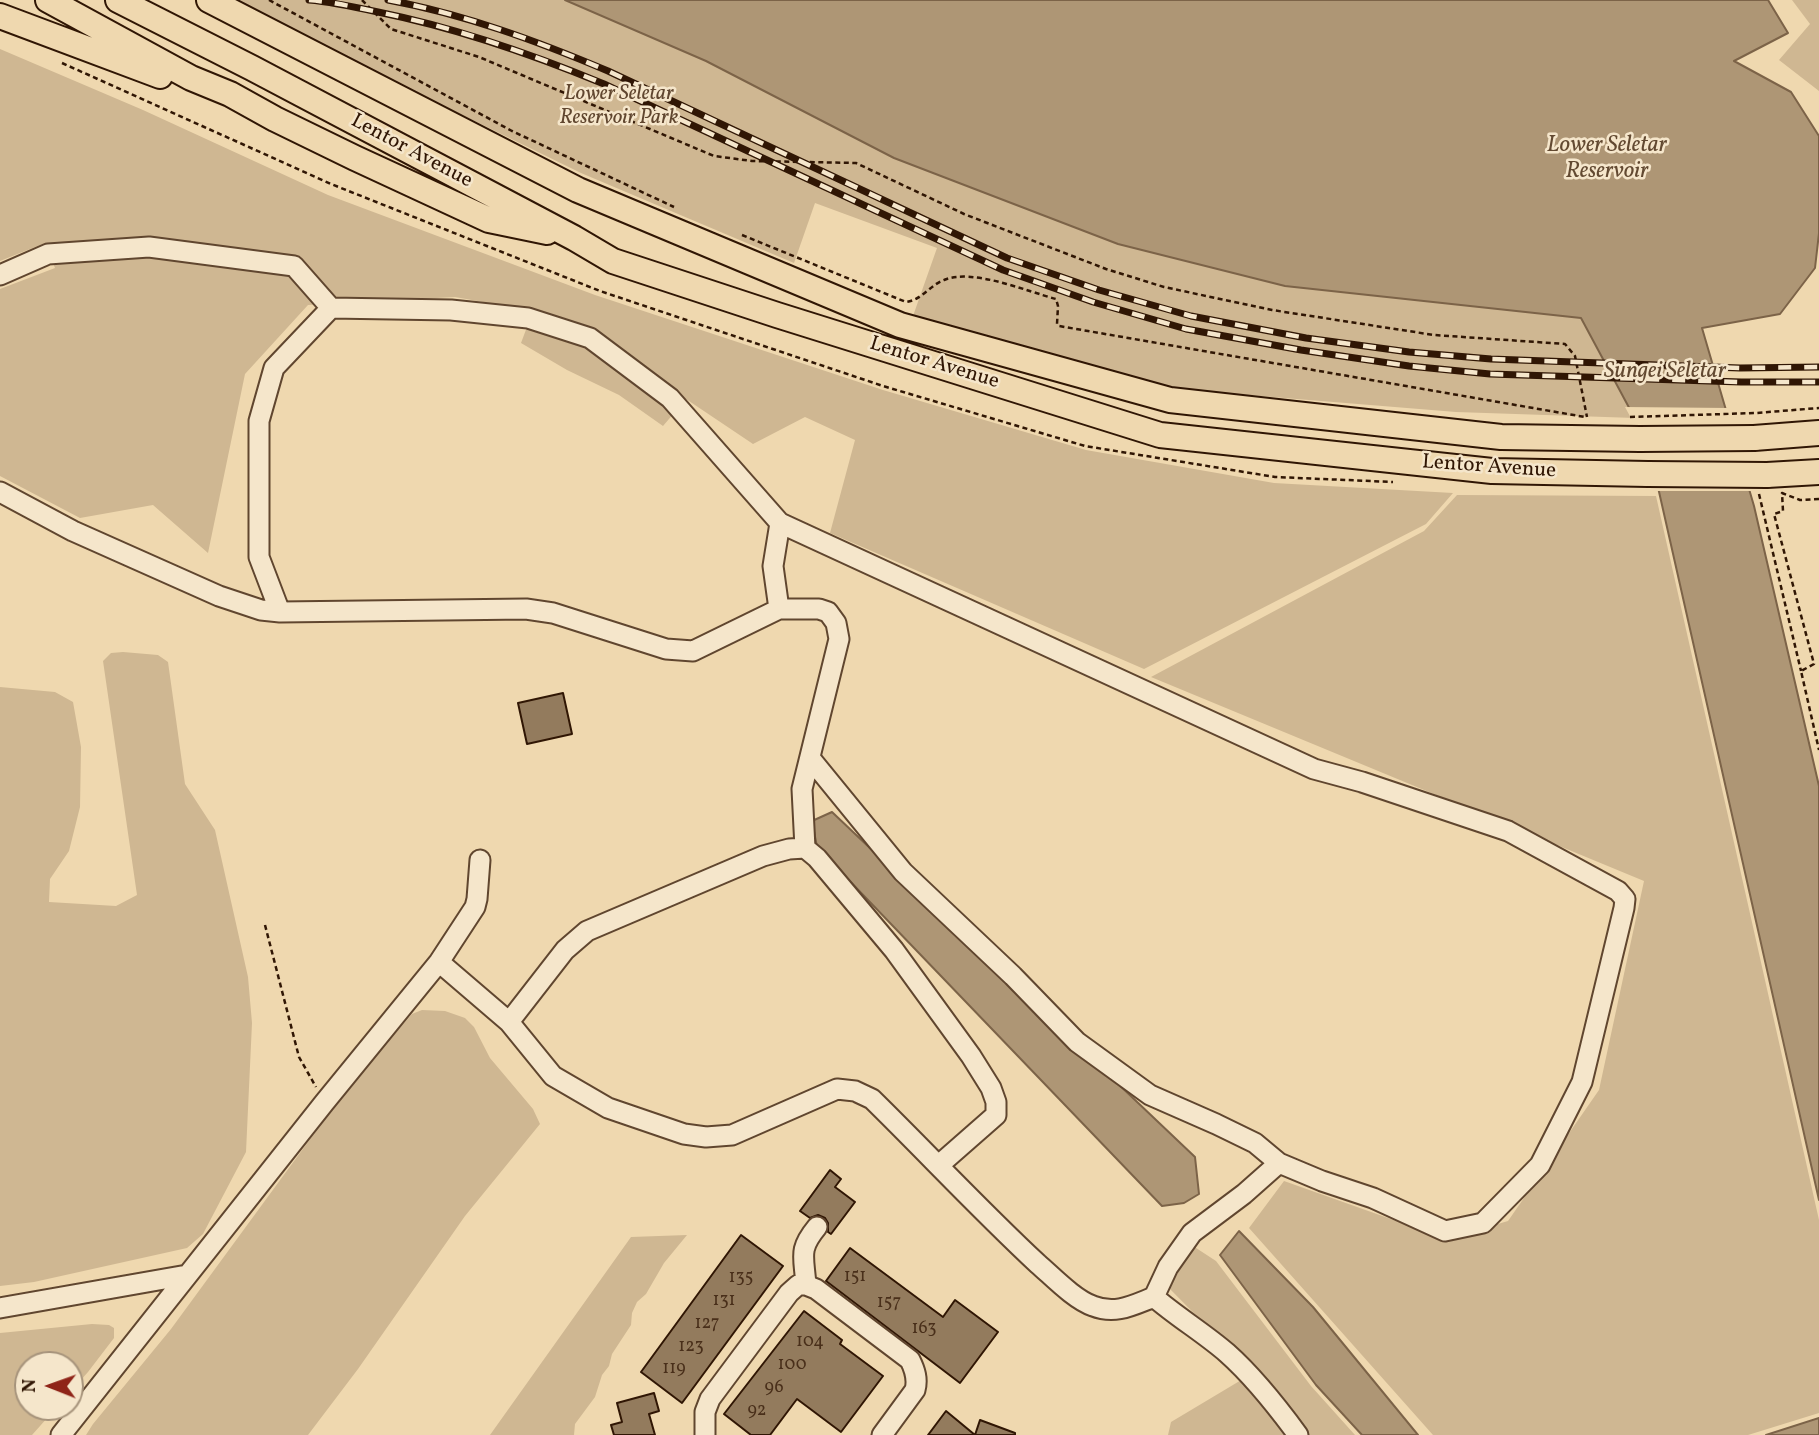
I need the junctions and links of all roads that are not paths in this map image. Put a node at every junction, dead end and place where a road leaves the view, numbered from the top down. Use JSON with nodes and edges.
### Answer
{"nodes":[{"id":1,"x":48,"y":0,"type":"edge"},
{"id":2,"x":118,"y":0,"type":"edge"},
{"id":3,"x":209,"y":0,"type":"edge"},
{"id":4,"x":0,"y":16,"type":"edge"},
{"id":5,"x":275,"y":119,"type":"junction"},
{"id":6,"x":574,"y":238,"type":"junction"},
{"id":7,"x":0,"y":275,"type":"edge"},
{"id":8,"x":331,"y":308,"type":"junction"},
{"id":9,"x":1819,"y":433,"type":"edge"},
{"id":10,"x":1819,"y":472,"type":"edge"},
{"id":11,"x":0,"y":492,"type":"edge"},
{"id":12,"x":780,"y":523,"type":"junction"},
{"id":13,"x":779,"y":609,"type":"junction"},
{"id":14,"x":280,"y":612,"type":"junction"},
{"id":15,"x":810,"y":758,"type":"junction"},
{"id":16,"x":805,"y":848,"type":"junction"},
{"id":17,"x":480,"y":860,"type":"dead end"},
{"id":18,"x":439,"y":962,"type":"junction"},
{"id":19,"x":509,"y":1022,"type":"junction"},
{"id":20,"x":1279,"y":1163,"type":"junction"},
{"id":21,"x":939,"y":1165,"type":"junction"},
{"id":22,"x":817,"y":1227,"type":"dead end"},
{"id":23,"x":187,"y":1275,"type":"junction"},
{"id":24,"x":806,"y":1285,"type":"junction"},
{"id":25,"x":1154,"y":1297,"type":"junction"},
{"id":26,"x":0,"y":1308,"type":"edge"},
{"id":27,"x":61,"y":1435,"type":"edge"},
{"id":28,"x":705,"y":1435,"type":"edge"},
{"id":29,"x":882,"y":1435,"type":"edge"},
{"id":30,"x":1298,"y":1435,"type":"edge"}],
"edges":[{"from":1,"to":5,"type":"main road"},
{"from":2,"to":6,"type":"main road","name":"Lentor Avenue"},
{"from":3,"to":9,"type":"main road","name":"Lentor Avenue","bridge":true},
{"from":4,"to":5,"type":"main road"},
{"from":5,"to":6,"type":"main road"},
{"from":6,"to":10,"type":"main road","name":"Lentor Avenue","bridge":true},
{"from":7,"to":8,"type":"street"},
{"from":8,"to":12,"type":"street"},
{"from":8,"to":14,"type":"street"},
{"from":11,"to":14,"type":"street"},
{"from":12,"to":13,"type":"street"},
{"from":12,"to":20,"type":"street"},
{"from":13,"to":14,"type":"street"},
{"from":13,"to":15,"type":"street"},
{"from":15,"to":16,"type":"street"},
{"from":15,"to":20,"type":"street"},
{"from":16,"to":19,"type":"street"},
{"from":16,"to":21,"type":"street"},
{"from":17,"to":18,"type":"street"},
{"from":18,"to":19,"type":"street"},
{"from":18,"to":23,"type":"street"},
{"from":19,"to":21,"type":"street"},
{"from":20,"to":25,"type":"street"},
{"from":21,"to":25,"type":"street"},
{"from":22,"to":24,"type":"street"},
{"from":23,"to":26,"type":"street"},
{"from":23,"to":27,"type":"street"},
{"from":24,"to":28,"type":"street"},
{"from":24,"to":29,"type":"street"},
{"from":25,"to":30,"type":"street"}]}
